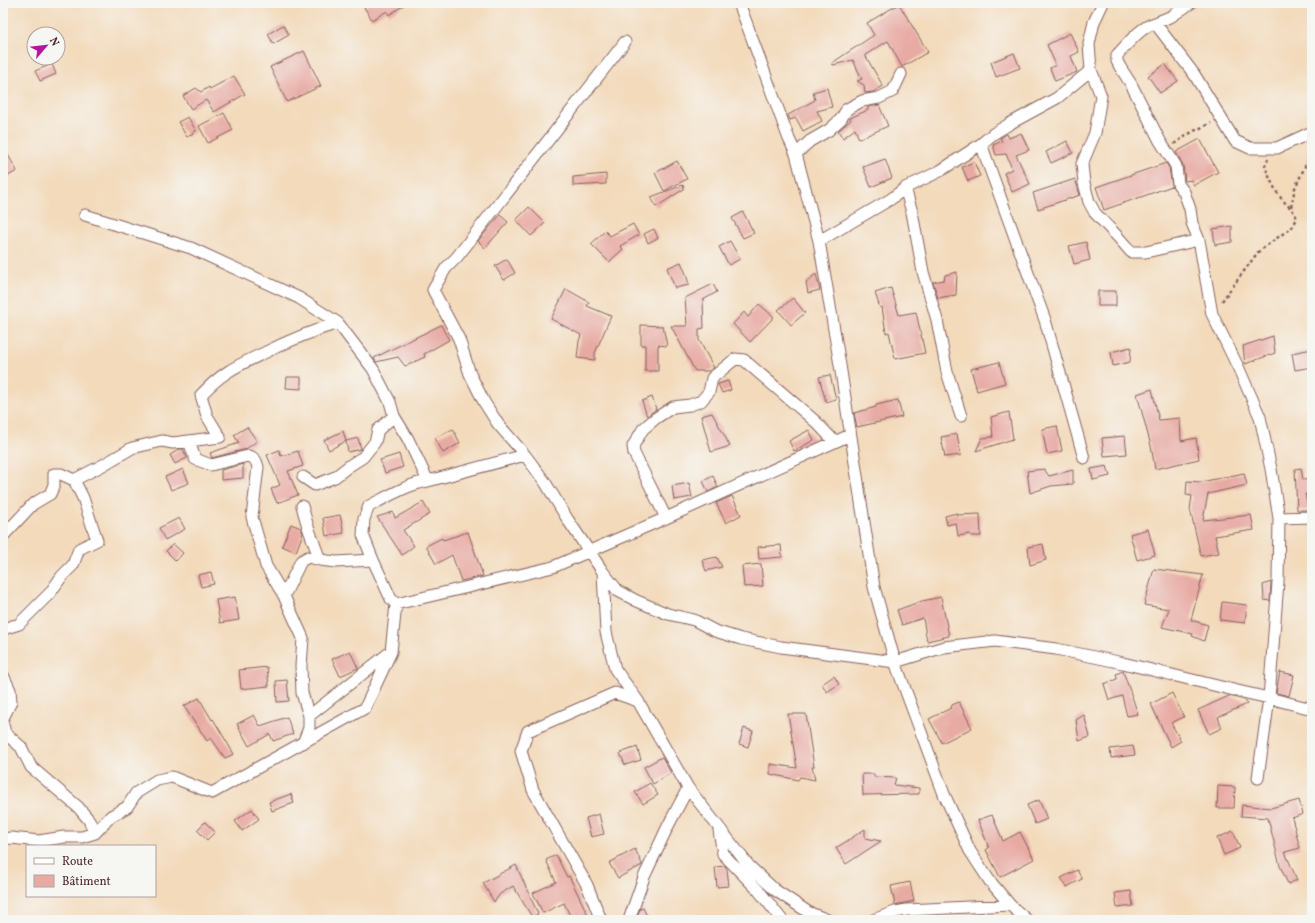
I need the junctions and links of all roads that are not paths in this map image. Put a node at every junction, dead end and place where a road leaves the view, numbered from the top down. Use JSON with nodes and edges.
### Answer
{"nodes":[{"id":1,"x":739,"y":3,"type":"edge"},
{"id":2,"x":1103,"y":3,"type":"edge"},
{"id":3,"x":1191,"y":3,"type":"edge"},
{"id":4,"x":1154,"y":23,"type":"junction"},
{"id":5,"x":625,"y":42,"type":"dead end"},
{"id":6,"x":1091,"y":70,"type":"junction"},
{"id":7,"x":900,"y":74,"type":"dead end"},
{"id":8,"x":1312,"y":132,"type":"edge"},
{"id":9,"x":981,"y":144,"type":"junction"},
{"id":10,"x":796,"y":154,"type":"junction"},
{"id":11,"x":905,"y":188,"type":"junction"},
{"id":12,"x":86,"y":215,"type":"dead end"},
{"id":13,"x":1198,"y":240,"type":"junction"},
{"id":14,"x":819,"y":241,"type":"junction"},
{"id":15,"x":338,"y":324,"type":"junction"},
{"id":16,"x":394,"y":416,"type":"junction"},
{"id":17,"x":961,"y":416,"type":"dead end"},
{"id":18,"x":850,"y":435,"type":"junction"},
{"id":19,"x":189,"y":441,"type":"junction"},
{"id":20,"x":834,"y":442,"type":"junction"},
{"id":21,"x":525,"y":455,"type":"junction"},
{"id":22,"x":1084,"y":458,"type":"dead end"},
{"id":23,"x":303,"y":477,"type":"dead end"},
{"id":24,"x":74,"y":480,"type":"junction"},
{"id":25,"x":428,"y":481,"type":"junction"},
{"id":26,"x":302,"y":506,"type":"dead end"},
{"id":27,"x":1312,"y":517,"type":"edge"},
{"id":28,"x":666,"y":518,"type":"junction"},
{"id":29,"x":1279,"y":518,"type":"junction"},
{"id":30,"x":3,"y":536,"type":"edge"},
{"id":31,"x":589,"y":552,"type":"junction"},
{"id":32,"x":320,"y":560,"type":"junction"},
{"id":33,"x":373,"y":560,"type":"junction"},
{"id":34,"x":603,"y":572,"type":"junction"},
{"id":35,"x":284,"y":596,"type":"junction"},
{"id":36,"x":396,"y":604,"type":"junction"},
{"id":37,"x":3,"y":629,"type":"edge"},
{"id":38,"x":391,"y":652,"type":"junction"},
{"id":39,"x":895,"y":662,"type":"junction"},
{"id":40,"x":3,"y":675,"type":"edge"},
{"id":41,"x":1270,"y":698,"type":"junction"},
{"id":42,"x":638,"y":701,"type":"junction"},
{"id":43,"x":1312,"y":709,"type":"edge"},
{"id":44,"x":309,"y":716,"type":"junction"},
{"id":45,"x":3,"y":718,"type":"edge"},
{"id":46,"x":3,"y":725,"type":"edge"},
{"id":47,"x":303,"y":743,"type":"junction"},
{"id":48,"x":1258,"y":778,"type":"dead end"},
{"id":49,"x":688,"y":788,"type":"junction"},
{"id":50,"x":718,"y":827,"type":"junction"},
{"id":51,"x":95,"y":833,"type":"junction"},
{"id":52,"x":3,"y":839,"type":"edge"},
{"id":53,"x":1010,"y":905,"type":"junction"},
{"id":54,"x":601,"y":920,"type":"edge"},
{"id":55,"x":630,"y":920,"type":"edge"},
{"id":56,"x":782,"y":920,"type":"edge"},
{"id":57,"x":828,"y":920,"type":"edge"},
{"id":58,"x":873,"y":920,"type":"edge"},
{"id":59,"x":1027,"y":920,"type":"edge"}],
"edges":[{"from":1,"to":10,"type":"street"},
{"from":2,"to":6,"type":"street"},
{"from":3,"to":4,"type":"street"},
{"from":4,"to":8,"type":"street"},
{"from":4,"to":13,"type":"street"},
{"from":5,"to":21,"type":"street"},
{"from":6,"to":9,"type":"street"},
{"from":6,"to":13,"type":"street"},
{"from":7,"to":10,"type":"street"},
{"from":9,"to":11,"type":"street"},
{"from":9,"to":22,"type":"street"},
{"from":10,"to":14,"type":"street"},
{"from":11,"to":14,"type":"street"},
{"from":11,"to":17,"type":"street"},
{"from":12,"to":15,"type":"street"},
{"from":13,"to":29,"type":"street"},
{"from":14,"to":18,"type":"street"},
{"from":15,"to":16,"type":"street"},
{"from":15,"to":19,"type":"street"},
{"from":16,"to":23,"type":"street"},
{"from":16,"to":25,"type":"street"},
{"from":18,"to":20,"type":"street"},
{"from":18,"to":39,"type":"street"},
{"from":19,"to":24,"type":"street"},
{"from":19,"to":35,"type":"street"},
{"from":20,"to":28,"type":"street"},
{"from":20,"to":28,"type":"street"},
{"from":21,"to":25,"type":"street"},
{"from":21,"to":31,"type":"street"},
{"from":24,"to":30,"type":"street"},
{"from":24,"to":37,"type":"street"},
{"from":25,"to":33,"type":"street"},
{"from":26,"to":32,"type":"street"},
{"from":27,"to":29,"type":"street"},
{"from":28,"to":31,"type":"street"},
{"from":29,"to":41,"type":"street"},
{"from":31,"to":34,"type":"street"},
{"from":31,"to":36,"type":"street"},
{"from":32,"to":33,"type":"street"},
{"from":32,"to":35,"type":"street"},
{"from":33,"to":36,"type":"street"},
{"from":34,"to":39,"type":"street"},
{"from":34,"to":42,"type":"street"},
{"from":35,"to":44,"type":"street"},
{"from":36,"to":38,"type":"street"},
{"from":38,"to":44,"type":"street"},
{"from":38,"to":47,"type":"street"},
{"from":39,"to":41,"type":"street"},
{"from":39,"to":53,"type":"street"},
{"from":40,"to":45,"type":"street"},
{"from":41,"to":43,"type":"street"},
{"from":41,"to":48,"type":"street"},
{"from":42,"to":49,"type":"street"},
{"from":42,"to":54,"type":"street"},
{"from":44,"to":47,"type":"street"},
{"from":46,"to":51,"type":"street"},
{"from":47,"to":51,"type":"street"},
{"from":49,"to":50,"type":"street"},
{"from":49,"to":55,"type":"street"},
{"from":50,"to":56,"type":"street"},
{"from":50,"to":57,"type":"street"},
{"from":51,"to":52,"type":"street"},
{"from":53,"to":58,"type":"street"},
{"from":53,"to":59,"type":"street"}]}
